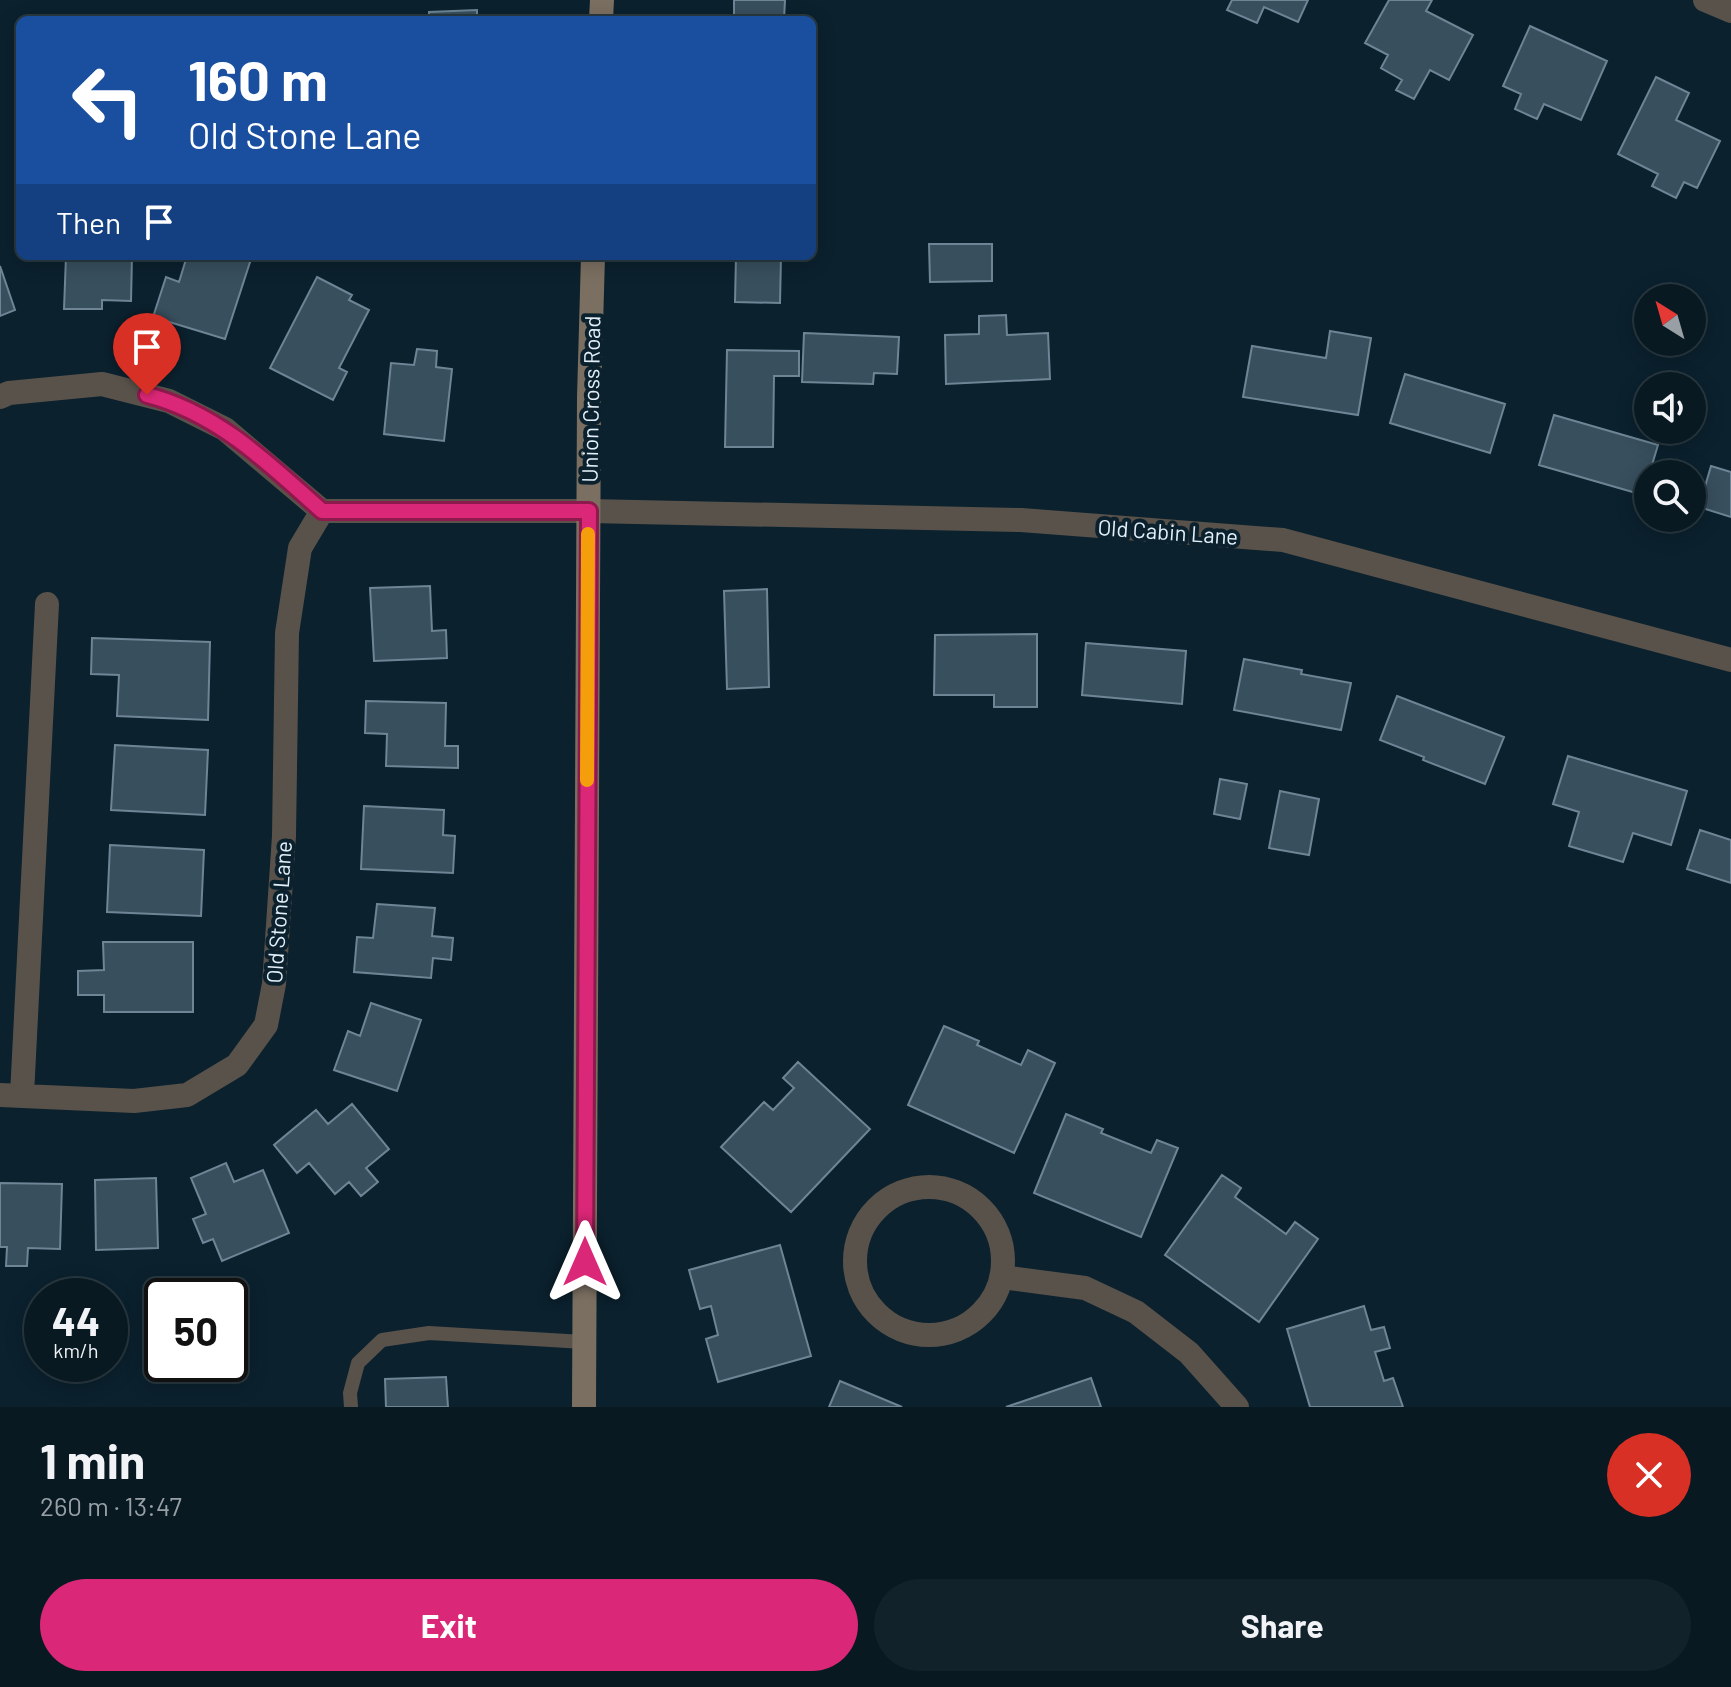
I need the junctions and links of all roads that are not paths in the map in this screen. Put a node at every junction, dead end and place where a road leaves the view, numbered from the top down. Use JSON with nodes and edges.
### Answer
{"nodes":[{"id":1,"x":1705,"y":0,"type":"edge"},
{"id":2,"x":1731,"y":11,"type":"edge"},
{"id":3,"x":593,"y":260,"type":"edge"},
{"id":4,"x":0,"y":397,"type":"edge"},
{"id":5,"x":322,"y":511,"type":"junction"},
{"id":6,"x":589,"y":511,"type":"junction"},
{"id":7,"x":47,"y":604,"type":"dead end"},
{"id":8,"x":1731,"y":660,"type":"edge"},
{"id":9,"x":11,"y":1095,"type":"edge"},
{"id":10,"x":1002,"y":1277,"type":"junction"},
{"id":11,"x":584,"y":1342,"type":"junction"},
{"id":12,"x":351,"y":1407,"type":"edge"},
{"id":13,"x":584,"y":1407,"type":"edge"},
{"id":14,"x":1237,"y":1407,"type":"edge"}],
"edges":[{"from":1,"to":2,"type":"street"},
{"from":3,"to":6,"type":"main road","name":"Union Cross Road"},
{"from":4,"to":5,"type":"street"},
{"from":5,"to":6,"type":"street"},
{"from":5,"to":9,"type":"street","name":"Old Stone Lane"},
{"from":6,"to":8,"type":"street","name":"Old Cabin Lane"},
{"from":6,"to":11,"type":"main road","name":"Union Cross Road"},
{"from":7,"to":9,"type":"street"},
{"from":10,"to":10,"type":"street"},
{"from":10,"to":14,"type":"street"},
{"from":11,"to":12,"type":"lane"},
{"from":11,"to":13,"type":"main road","name":"Union Cross Road"}]}
